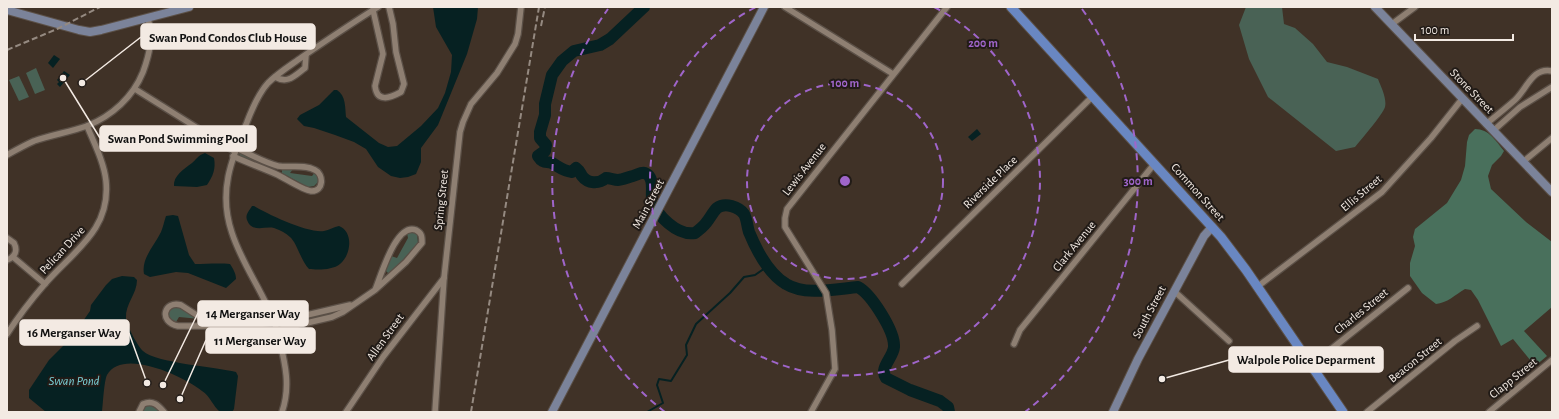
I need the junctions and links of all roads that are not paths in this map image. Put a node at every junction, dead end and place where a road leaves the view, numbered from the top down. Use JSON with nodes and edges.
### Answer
{"nodes":[{"id":1,"x":188,"y":7,"type":"edge"},
{"id":2,"x":389,"y":7,"type":"edge"},
{"id":3,"x":521,"y":7,"type":"edge"},
{"id":4,"x":764,"y":7,"type":"edge"},
{"id":5,"x":785,"y":7,"type":"edge"},
{"id":6,"x":947,"y":7,"type":"edge"},
{"id":7,"x":1012,"y":7,"type":"edge"},
{"id":8,"x":1375,"y":7,"type":"edge"},
{"id":9,"x":1415,"y":7,"type":"edge"},
{"id":10,"x":376,"y":8,"type":"edge"},
{"id":11,"x":7,"y":10,"type":"edge"},
{"id":12,"x":148,"y":18,"type":"junction"},
{"id":13,"x":1392,"y":24,"type":"junction"},
{"id":14,"x":306,"y":55,"type":"junction"},
{"id":15,"x":1552,"y":70,"type":"edge"},
{"id":16,"x":893,"y":74,"type":"junction"},
{"id":17,"x":275,"y":77,"type":"junction"},
{"id":18,"x":1552,"y":87,"type":"edge"},
{"id":19,"x":135,"y":89,"type":"junction"},
{"id":20,"x":1520,"y":94,"type":"junction"},
{"id":21,"x":1093,"y":96,"type":"junction"},
{"id":22,"x":1462,"y":99,"type":"junction"},
{"id":23,"x":1528,"y":101,"type":"junction"},
{"id":24,"x":1486,"y":124,"type":"junction"},
{"id":25,"x":87,"y":126,"type":"junction"},
{"id":26,"x":1493,"y":130,"type":"junction"},
{"id":27,"x":1552,"y":138,"type":"edge"},
{"id":28,"x":234,"y":152,"type":"junction"},
{"id":29,"x":7,"y":155,"type":"edge"},
{"id":30,"x":1523,"y":162,"type":"junction"},
{"id":31,"x":1155,"y":163,"type":"junction"},
{"id":32,"x":279,"y":166,"type":"junction"},
{"id":33,"x":276,"y":174,"type":"junction"},
{"id":34,"x":1552,"y":192,"type":"edge"},
{"id":35,"x":1212,"y":227,"type":"junction"},
{"id":36,"x":7,"y":238,"type":"edge"},
{"id":37,"x":13,"y":257,"type":"junction"},
{"id":38,"x":7,"y":260,"type":"edge"},
{"id":39,"x":444,"y":278,"type":"junction"},
{"id":40,"x":45,"y":284,"type":"junction"},
{"id":41,"x":902,"y":284,"type":"dead end"},
{"id":42,"x":1257,"y":287,"type":"junction"},
{"id":43,"x":1408,"y":288,"type":"dead end"},
{"id":44,"x":375,"y":290,"type":"junction"},
{"id":45,"x":1174,"y":291,"type":"junction"},
{"id":46,"x":354,"y":304,"type":"junction"},
{"id":47,"x":274,"y":321,"type":"junction"},
{"id":48,"x":212,"y":325,"type":"junction"},
{"id":49,"x":228,"y":326,"type":"junction"},
{"id":50,"x":1477,"y":326,"type":"dead end"},
{"id":51,"x":277,"y":330,"type":"junction"},
{"id":52,"x":7,"y":334,"type":"edge"},
{"id":53,"x":1229,"y":341,"type":"dead end"},
{"id":54,"x":1014,"y":344,"type":"dead end"},
{"id":55,"x":1552,"y":360,"type":"edge"},
{"id":56,"x":1310,"y":366,"type":"junction"},
{"id":57,"x":139,"y":412,"type":"edge"},
{"id":58,"x":164,"y":412,"type":"edge"},
{"id":59,"x":282,"y":412,"type":"edge"},
{"id":60,"x":346,"y":412,"type":"edge"},
{"id":61,"x":435,"y":412,"type":"edge"},
{"id":62,"x":552,"y":412,"type":"edge"},
{"id":63,"x":811,"y":412,"type":"edge"},
{"id":64,"x":1113,"y":412,"type":"edge"},
{"id":65,"x":1343,"y":412,"type":"edge"},
{"id":66,"x":1367,"y":412,"type":"edge"},
{"id":67,"x":1489,"y":412,"type":"edge"}],
"edges":[{"from":1,"to":12,"type":"street"},
{"from":2,"to":10,"type":"street"},
{"from":3,"to":39,"type":"street","name":"Spring Street"},
{"from":4,"to":62,"type":"street","name":"Main Street"},
{"from":5,"to":16,"type":"street"},
{"from":6,"to":16,"type":"street","name":"Lewis Avenue"},
{"from":7,"to":21,"type":"main road","name":"Common Street"},
{"from":8,"to":13,"type":"street","name":"Stone Street"},
{"from":9,"to":13,"type":"street"},
{"from":10,"to":14,"type":"street"},
{"from":11,"to":12,"type":"street"},
{"from":12,"to":19,"type":"street"},
{"from":13,"to":22,"type":"street","name":"Stone Street"},
{"from":14,"to":17,"type":"street"},
{"from":14,"to":17,"type":"street"},
{"from":15,"to":20,"type":"street"},
{"from":16,"to":63,"type":"street","name":"Lewis Avenue"},
{"from":17,"to":28,"type":"street"},
{"from":18,"to":23,"type":"street"},
{"from":19,"to":25,"type":"street"},
{"from":19,"to":28,"type":"street"},
{"from":20,"to":23,"type":"street"},
{"from":20,"to":24,"type":"street"},
{"from":21,"to":31,"type":"main road","name":"Common Street"},
{"from":21,"to":41,"type":"street","name":"Riverside Place"},
{"from":22,"to":24,"type":"street","name":"Stone Street"},
{"from":22,"to":42,"type":"street","name":"Ellis Street"},
{"from":23,"to":26,"type":"street"},
{"from":24,"to":26,"type":"street","name":"Stone Street"},
{"from":25,"to":29,"type":"street"},
{"from":25,"to":40,"type":"street","name":"Pelican Drive"},
{"from":26,"to":30,"type":"street","name":"Stone Street"},
{"from":27,"to":30,"type":"street"},
{"from":28,"to":32,"type":"street"},
{"from":28,"to":33,"type":"street"},
{"from":28,"to":47,"type":"street"},
{"from":30,"to":34,"type":"street","name":"Stone Street"},
{"from":31,"to":35,"type":"main road","name":"Common Street"},
{"from":31,"to":54,"type":"street","name":"Clark Avenue"},
{"from":32,"to":33,"type":"street"},
{"from":32,"to":33,"type":"street"},
{"from":35,"to":42,"type":"main road","name":"Common Street"},
{"from":35,"to":45,"type":"street","name":"South Street"},
{"from":36,"to":37,"type":"street"},
{"from":37,"to":38,"type":"street"},
{"from":37,"to":40,"type":"street"},
{"from":39,"to":60,"type":"street","name":"Allen Street"},
{"from":39,"to":61,"type":"street","name":"Spring Street"},
{"from":40,"to":52,"type":"street","name":"Pelican Drive"},
{"from":42,"to":56,"type":"main road","name":"Common Street"},
{"from":43,"to":56,"type":"street","name":"Charles Street"},
{"from":44,"to":44,"type":"street"},
{"from":44,"to":46,"type":"street"},
{"from":45,"to":53,"type":"street"},
{"from":45,"to":64,"type":"street","name":"South Street"},
{"from":46,"to":47,"type":"street"},
{"from":46,"to":51,"type":"street"},
{"from":47,"to":49,"type":"street"},
{"from":47,"to":51,"type":"street"},
{"from":48,"to":48,"type":"street"},
{"from":48,"to":49,"type":"street"},
{"from":49,"to":51,"type":"street"},
{"from":50,"to":66,"type":"street","name":"Beacon Street"},
{"from":51,"to":59,"type":"street"},
{"from":55,"to":67,"type":"street","name":"Clapp Street"},
{"from":56,"to":65,"type":"main road","name":"Common Street"},
{"from":57,"to":58,"type":"street"}]}
